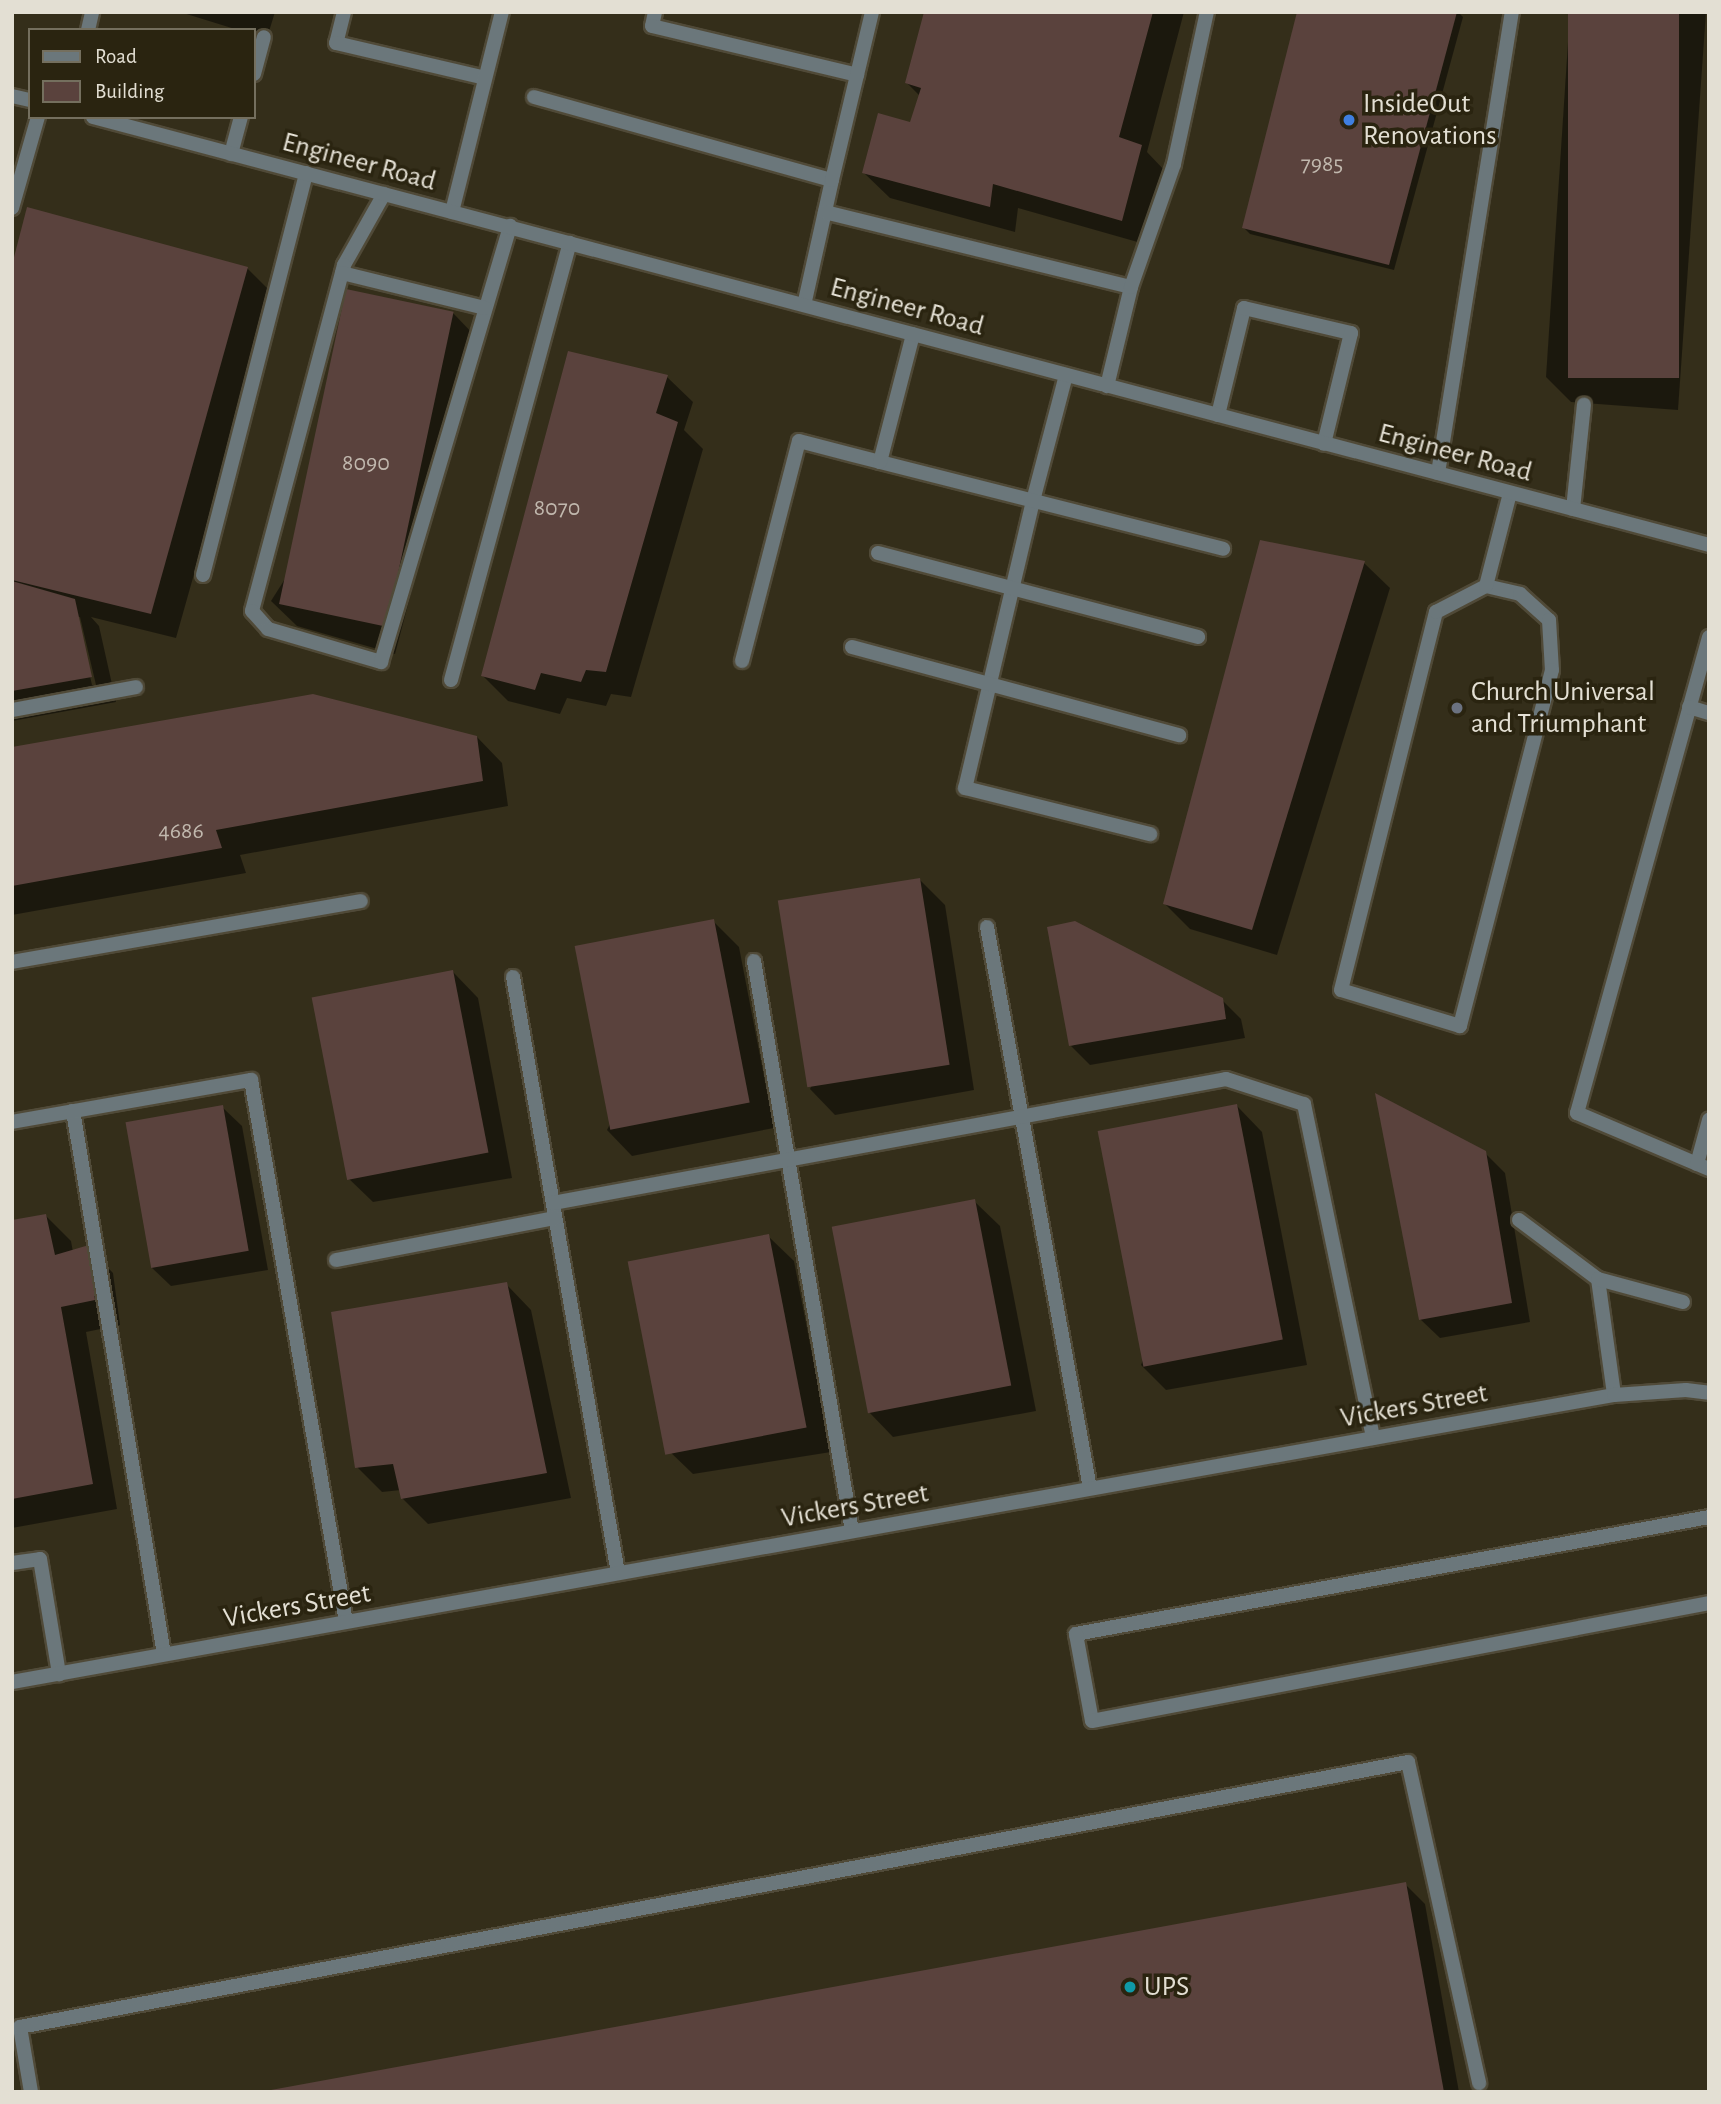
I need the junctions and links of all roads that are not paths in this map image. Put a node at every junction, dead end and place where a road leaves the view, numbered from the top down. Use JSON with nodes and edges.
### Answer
{"nodes":[{"id":1,"x":344,"y":12,"type":"edge"},
{"id":2,"x":502,"y":12,"type":"edge"},
{"id":3,"x":655,"y":12,"type":"edge"},
{"id":4,"x":872,"y":12,"type":"edge"},
{"id":5,"x":1207,"y":12,"type":"edge"},
{"id":6,"x":1512,"y":12,"type":"edge"},
{"id":7,"x":264,"y":37,"type":"dead end"},
{"id":8,"x":256,"y":67,"type":"edge"},
{"id":9,"x":857,"y":75,"type":"junction"},
{"id":10,"x":485,"y":78,"type":"junction"},
{"id":11,"x":534,"y":97,"type":"dead end"},
{"id":12,"x":37,"y":119,"type":"edge"},
{"id":13,"x":100,"y":119,"type":"edge"},
{"id":14,"x":240,"y":119,"type":"edge"},
{"id":15,"x":231,"y":154,"type":"junction"},
{"id":16,"x":306,"y":173,"type":"junction"},
{"id":17,"x":832,"y":180,"type":"junction"},
{"id":18,"x":384,"y":194,"type":"junction"},
{"id":19,"x":12,"y":208,"type":"edge"},
{"id":20,"x":452,"y":212,"type":"junction"},
{"id":21,"x":825,"y":212,"type":"junction"},
{"id":22,"x":510,"y":226,"type":"junction"},
{"id":23,"x":570,"y":243,"type":"junction"},
{"id":24,"x":342,"y":273,"type":"junction"},
{"id":25,"x":1131,"y":287,"type":"junction"},
{"id":26,"x":804,"y":305,"type":"junction"},
{"id":27,"x":485,"y":308,"type":"junction"},
{"id":28,"x":913,"y":334,"type":"junction"},
{"id":29,"x":1066,"y":375,"type":"junction"},
{"id":30,"x":1107,"y":386,"type":"junction"},
{"id":31,"x":1584,"y":405,"type":"dead end"},
{"id":32,"x":1218,"y":415,"type":"junction"},
{"id":33,"x":1324,"y":444,"type":"junction"},
{"id":34,"x":880,"y":461,"type":"junction"},
{"id":35,"x":1438,"y":473,"type":"junction"},
{"id":36,"x":1510,"y":493,"type":"junction"},
{"id":37,"x":1032,"y":501,"type":"junction"},
{"id":38,"x":1573,"y":509,"type":"junction"},
{"id":39,"x":1709,"y":545,"type":"edge"},
{"id":40,"x":1223,"y":549,"type":"dead end"},
{"id":41,"x":878,"y":553,"type":"dead end"},
{"id":42,"x":203,"y":575,"type":"dead end"},
{"id":43,"x":1486,"y":586,"type":"junction"},
{"id":44,"x":1012,"y":588,"type":"junction"},
{"id":45,"x":1198,"y":637,"type":"dead end"},
{"id":46,"x":1709,"y":637,"type":"edge"},
{"id":47,"x":852,"y":647,"type":"dead end"},
{"id":48,"x":742,"y":661,"type":"dead end"},
{"id":49,"x":451,"y":680,"type":"dead end"},
{"id":50,"x":990,"y":684,"type":"junction"},
{"id":51,"x":136,"y":687,"type":"dead end"},
{"id":52,"x":1689,"y":707,"type":"junction"},
{"id":53,"x":12,"y":710,"type":"edge"},
{"id":54,"x":1709,"y":713,"type":"edge"},
{"id":55,"x":1179,"y":735,"type":"dead end"},
{"id":56,"x":1150,"y":834,"type":"dead end"},
{"id":57,"x":361,"y":901,"type":"dead end"},
{"id":58,"x":987,"y":927,"type":"dead end"},
{"id":59,"x":754,"y":961,"type":"dead end"},
{"id":60,"x":12,"y":962,"type":"edge"},
{"id":61,"x":513,"y":977,"type":"dead end"},
{"id":62,"x":73,"y":1111,"type":"junction"},
{"id":63,"x":1022,"y":1117,"type":"junction"},
{"id":64,"x":1709,"y":1120,"type":"edge"},
{"id":65,"x":12,"y":1122,"type":"edge"},
{"id":66,"x":788,"y":1160,"type":"junction"},
{"id":67,"x":1703,"y":1167,"type":"edge"},
{"id":68,"x":553,"y":1203,"type":"junction"},
{"id":69,"x":555,"y":1218,"type":"junction"},
{"id":70,"x":1519,"y":1220,"type":"dead end"},
{"id":71,"x":336,"y":1260,"type":"dead end"},
{"id":72,"x":1598,"y":1279,"type":"junction"},
{"id":73,"x":1683,"y":1302,"type":"dead end"},
{"id":74,"x":1709,"y":1393,"type":"edge"},
{"id":75,"x":1614,"y":1395,"type":"junction"},
{"id":76,"x":1373,"y":1438,"type":"junction"},
{"id":77,"x":1090,"y":1488,"type":"junction"},
{"id":78,"x":1709,"y":1517,"type":"edge"},
{"id":79,"x":852,"y":1531,"type":"junction"},
{"id":80,"x":12,"y":1563,"type":"edge"},
{"id":81,"x":618,"y":1573,"type":"junction"},
{"id":82,"x":1709,"y":1603,"type":"edge"},
{"id":83,"x":346,"y":1622,"type":"junction"},
{"id":84,"x":164,"y":1654,"type":"junction"},
{"id":85,"x":60,"y":1674,"type":"junction"},
{"id":86,"x":12,"y":1682,"type":"edge"},
{"id":87,"x":1479,"y":2083,"type":"dead end"},
{"id":88,"x":31,"y":2092,"type":"edge"}],
"edges":[{"from":1,"to":10,"type":"street"},
{"from":2,"to":10,"type":"street"},
{"from":3,"to":9,"type":"street"},
{"from":4,"to":9,"type":"street"},
{"from":5,"to":25,"type":"street"},
{"from":6,"to":35,"type":"street"},
{"from":7,"to":8,"type":"street"},
{"from":9,"to":17,"type":"street"},
{"from":10,"to":20,"type":"street"},
{"from":11,"to":17,"type":"street"},
{"from":12,"to":19,"type":"street"},
{"from":13,"to":15,"type":"street","name":"Engineer Road"},
{"from":14,"to":15,"type":"street"},
{"from":15,"to":16,"type":"street","name":"Engineer Road"},
{"from":16,"to":18,"type":"street","name":"Engineer Road"},
{"from":16,"to":42,"type":"street"},
{"from":17,"to":21,"type":"street"},
{"from":18,"to":20,"type":"street","name":"Engineer Road"},
{"from":18,"to":24,"type":"street"},
{"from":20,"to":22,"type":"street","name":"Engineer Road"},
{"from":21,"to":25,"type":"street"},
{"from":21,"to":26,"type":"street"},
{"from":22,"to":23,"type":"street","name":"Engineer Road"},
{"from":22,"to":27,"type":"street"},
{"from":23,"to":26,"type":"street","name":"Engineer Road"},
{"from":23,"to":49,"type":"street"},
{"from":24,"to":27,"type":"street"},
{"from":24,"to":27,"type":"street"},
{"from":25,"to":30,"type":"street"},
{"from":26,"to":28,"type":"street","name":"Engineer Road"},
{"from":28,"to":29,"type":"street","name":"Engineer Road"},
{"from":28,"to":34,"type":"street"},
{"from":29,"to":30,"type":"street","name":"Engineer Road"},
{"from":29,"to":37,"type":"street"},
{"from":30,"to":32,"type":"street","name":"Engineer Road"},
{"from":31,"to":38,"type":"street"},
{"from":32,"to":33,"type":"street","name":"Engineer Road"},
{"from":32,"to":33,"type":"street"},
{"from":33,"to":35,"type":"street","name":"Engineer Road"},
{"from":34,"to":37,"type":"street"},
{"from":34,"to":48,"type":"street"},
{"from":35,"to":36,"type":"street","name":"Engineer Road"},
{"from":36,"to":38,"type":"street","name":"Engineer Road"},
{"from":36,"to":43,"type":"street"},
{"from":37,"to":40,"type":"street"},
{"from":37,"to":44,"type":"street"},
{"from":38,"to":39,"type":"street","name":"Engineer Road"},
{"from":41,"to":44,"type":"street"},
{"from":43,"to":43,"type":"street"},
{"from":44,"to":45,"type":"street"},
{"from":44,"to":50,"type":"street"},
{"from":46,"to":52,"type":"street"},
{"from":47,"to":50,"type":"street"},
{"from":50,"to":55,"type":"street"},
{"from":50,"to":56,"type":"street"},
{"from":51,"to":53,"type":"street"},
{"from":52,"to":54,"type":"street"},
{"from":52,"to":67,"type":"street"},
{"from":57,"to":60,"type":"street"},
{"from":58,"to":63,"type":"street"},
{"from":59,"to":66,"type":"street"},
{"from":61,"to":68,"type":"street"},
{"from":62,"to":65,"type":"street"},
{"from":62,"to":83,"type":"street"},
{"from":62,"to":84,"type":"street"},
{"from":63,"to":66,"type":"street"},
{"from":63,"to":76,"type":"street"},
{"from":63,"to":77,"type":"street"},
{"from":64,"to":67,"type":"street"},
{"from":66,"to":68,"type":"street"},
{"from":66,"to":79,"type":"street"},
{"from":68,"to":69,"type":"street"},
{"from":69,"to":71,"type":"street"},
{"from":69,"to":81,"type":"street"},
{"from":70,"to":72,"type":"street"},
{"from":72,"to":73,"type":"street"},
{"from":72,"to":75,"type":"street"},
{"from":74,"to":75,"type":"street","name":"Vickers Street"},
{"from":75,"to":76,"type":"street","name":"Vickers Street"},
{"from":76,"to":77,"type":"street","name":"Vickers Street"},
{"from":77,"to":79,"type":"street","name":"Vickers Street"},
{"from":78,"to":82,"type":"street"},
{"from":79,"to":81,"type":"street","name":"Vickers Street"},
{"from":80,"to":85,"type":"street"},
{"from":81,"to":83,"type":"street","name":"Vickers Street"},
{"from":83,"to":84,"type":"street","name":"Vickers Street"},
{"from":84,"to":85,"type":"street","name":"Vickers Street"},
{"from":85,"to":86,"type":"street","name":"Vickers Street"},
{"from":87,"to":88,"type":"street"}]}
